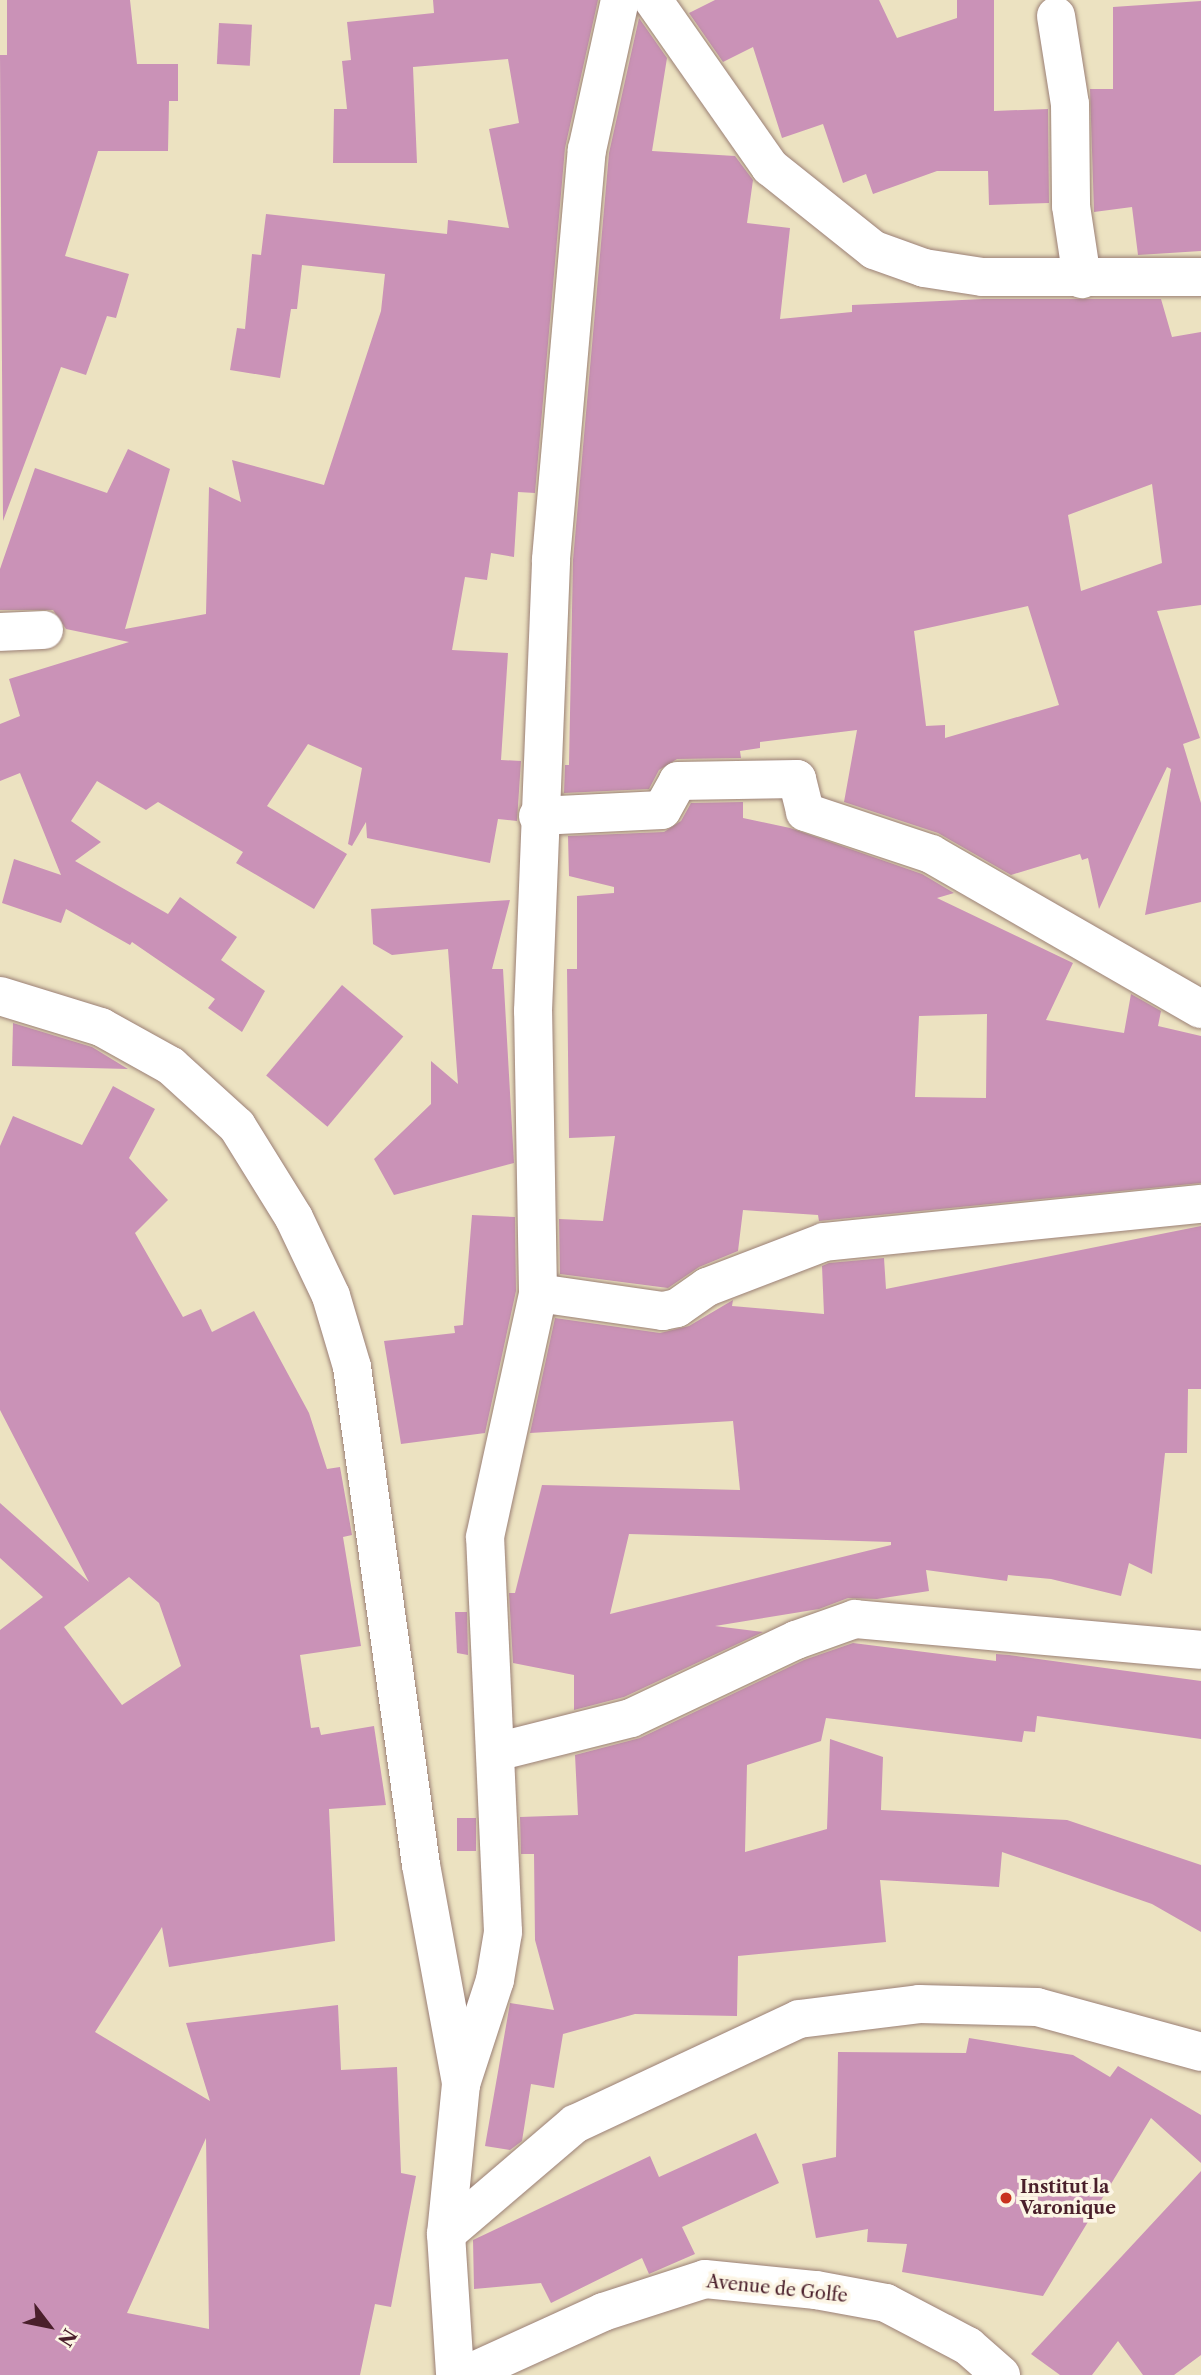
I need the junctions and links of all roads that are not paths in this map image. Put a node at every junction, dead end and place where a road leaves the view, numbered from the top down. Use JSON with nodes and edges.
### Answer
{"nodes":[{"id":1,"x":620,"y":0,"type":"edge"},
{"id":2,"x":653,"y":0,"type":"edge"},
{"id":3,"x":1055,"y":16,"type":"dead end"},
{"id":4,"x":1201,"y":277,"type":"edge"},
{"id":5,"x":1082,"y":279,"type":"junction"},
{"id":6,"x":44,"y":631,"type":"dead end"},
{"id":7,"x":0,"y":632,"type":"edge"},
{"id":8,"x":537,"y":816,"type":"junction"},
{"id":9,"x":0,"y":996,"type":"edge"},
{"id":10,"x":1201,"y":1009,"type":"edge"},
{"id":11,"x":1201,"y":1203,"type":"edge"},
{"id":12,"x":538,"y":1293,"type":"junction"},
{"id":13,"x":1198,"y":1642,"type":"edge"},
{"id":14,"x":496,"y":1752,"type":"junction"},
{"id":15,"x":1201,"y":2052,"type":"edge"},
{"id":16,"x":461,"y":2084,"type":"junction"},
{"id":17,"x":446,"y":2234,"type":"junction"},
{"id":18,"x":455,"y":2375,"type":"edge"},
{"id":19,"x":465,"y":2375,"type":"edge"},
{"id":20,"x":1001,"y":2375,"type":"edge"}],
"edges":[{"from":1,"to":8,"type":"street"},
{"from":2,"to":5,"type":"street"},
{"from":3,"to":5,"type":"street"},
{"from":4,"to":5,"type":"street"},
{"from":6,"to":7,"type":"street"},
{"from":8,"to":10,"type":"street"},
{"from":8,"to":12,"type":"street"},
{"from":9,"to":16,"type":"street"},
{"from":11,"to":12,"type":"street"},
{"from":12,"to":14,"type":"street"},
{"from":13,"to":14,"type":"street"},
{"from":14,"to":16,"type":"street"},
{"from":15,"to":17,"type":"street"},
{"from":16,"to":17,"type":"street"},
{"from":17,"to":18,"type":"street"},
{"from":19,"to":20,"type":"street","name":"Avenue de Golfe"}]}
